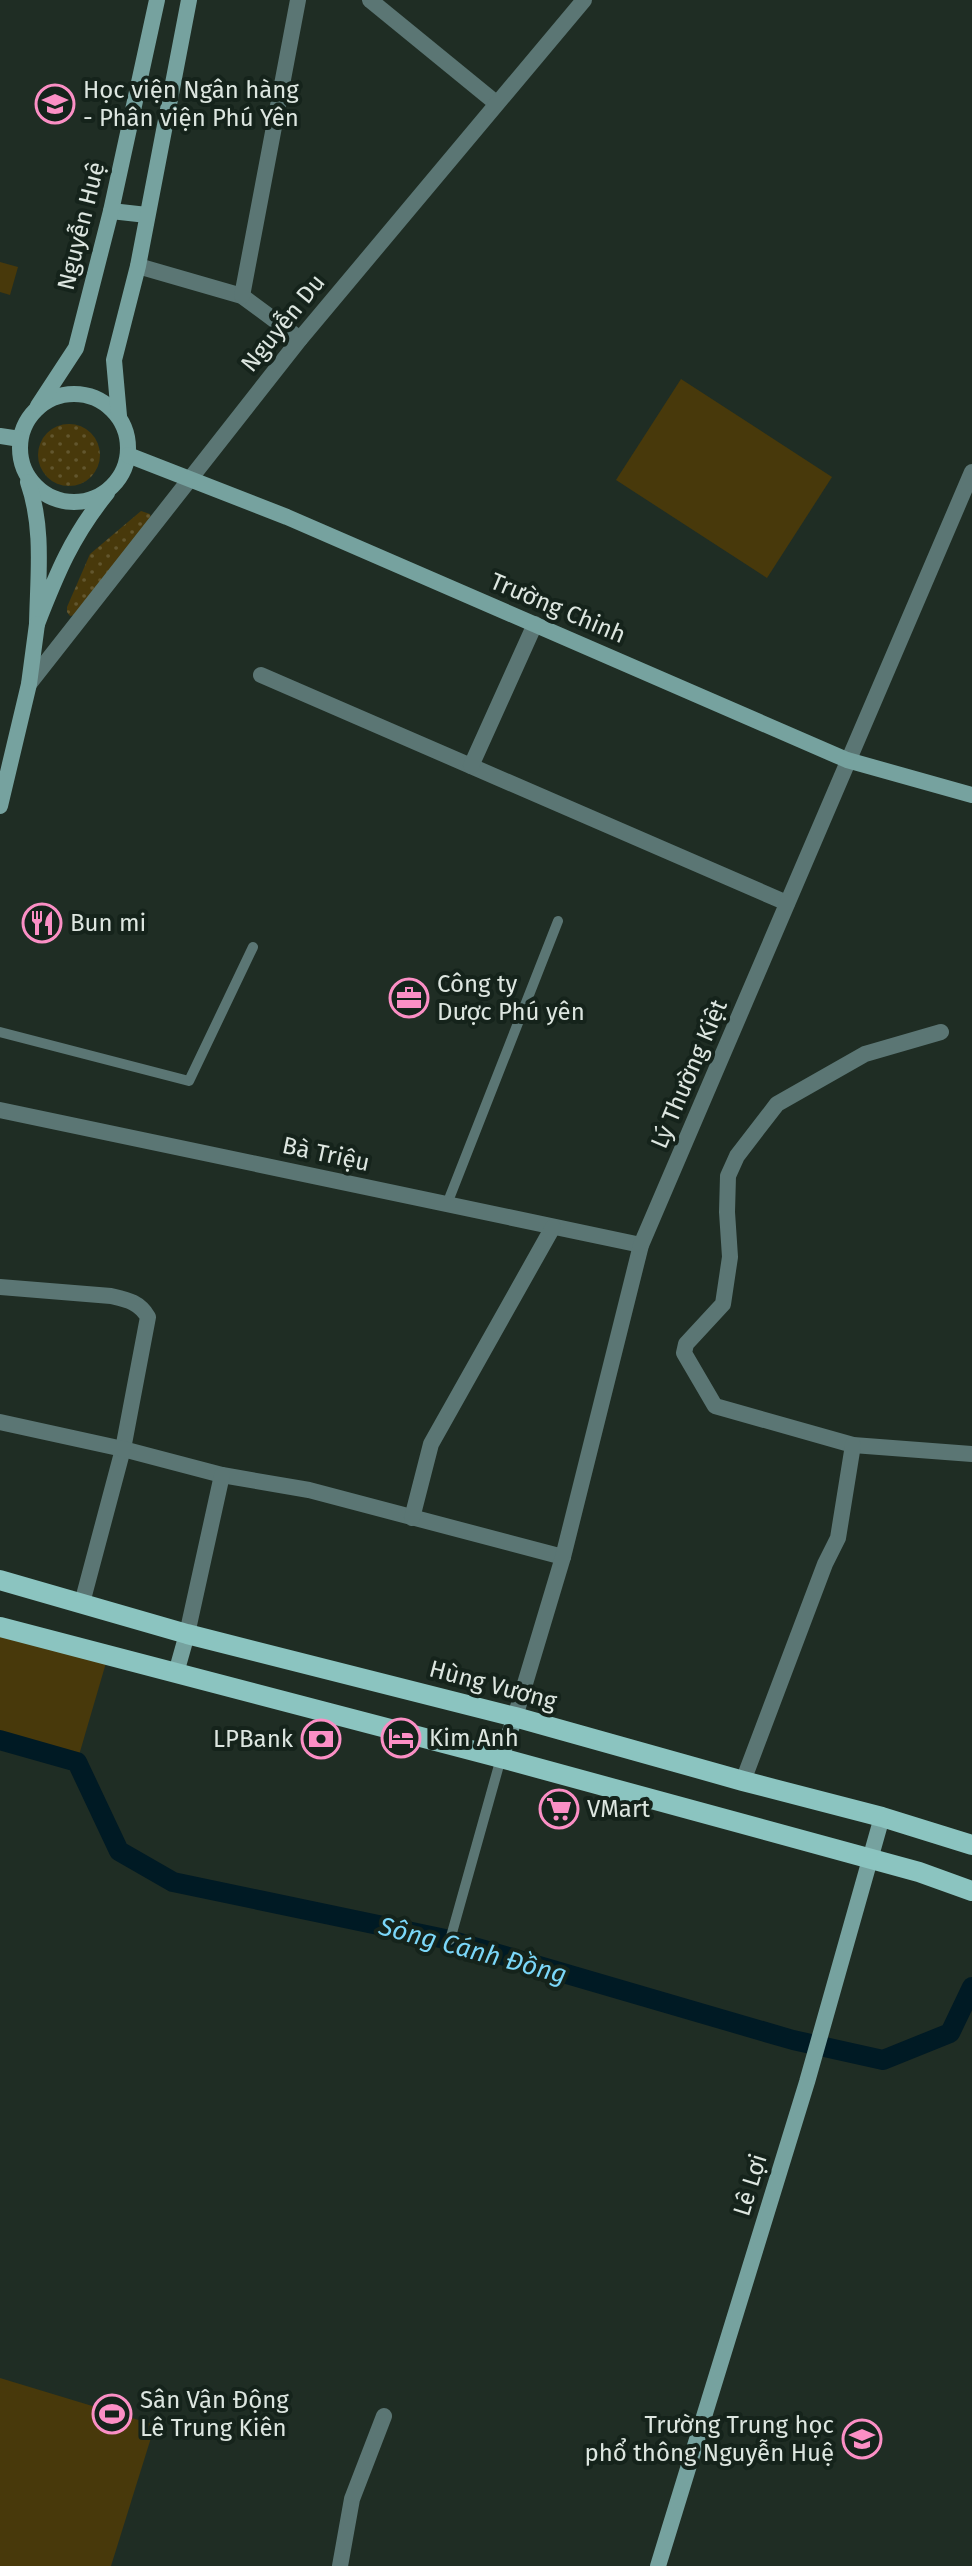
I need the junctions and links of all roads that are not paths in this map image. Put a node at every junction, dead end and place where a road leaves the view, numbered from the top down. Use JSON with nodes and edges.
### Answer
{"nodes":[{"id":1,"x":157,"y":0,"type":"edge"},
{"id":2,"x":189,"y":0,"type":"edge"},
{"id":3,"x":298,"y":0,"type":"edge"},
{"id":4,"x":370,"y":0,"type":"edge"},
{"id":5,"x":584,"y":0,"type":"edge"},
{"id":6,"x":496,"y":103,"type":"junction"},
{"id":7,"x":111,"y":211,"type":"junction"},
{"id":8,"x":147,"y":215,"type":"junction"},
{"id":9,"x":138,"y":266,"type":"junction"},
{"id":10,"x":242,"y":296,"type":"junction"},
{"id":11,"x":300,"y":339,"type":"junction"},
{"id":12,"x":38,"y":406,"type":"junction"},
{"id":13,"x":119,"y":416,"type":"junction"},
{"id":14,"x":0,"y":436,"type":"edge"},
{"id":15,"x":20,"y":439,"type":"junction"},
{"id":16,"x":128,"y":455,"type":"junction"},
{"id":17,"x":972,"y":472,"type":"edge"},
{"id":18,"x":25,"y":473,"type":"junction"},
{"id":19,"x":191,"y":480,"type":"junction"},
{"id":20,"x":113,"y":486,"type":"junction"},
{"id":21,"x":37,"y":624,"type":"junction"},
{"id":22,"x":535,"y":624,"type":"junction"},
{"id":23,"x":261,"y":675,"type":"dead end"},
{"id":24,"x":29,"y":684,"type":"junction"},
{"id":25,"x":847,"y":760,"type":"junction"},
{"id":26,"x":471,"y":766,"type":"junction"},
{"id":27,"x":972,"y":795,"type":"edge"},
{"id":28,"x":0,"y":806,"type":"edge"},
{"id":29,"x":787,"y":903,"type":"junction"},
{"id":30,"x":558,"y":921,"type":"dead end"},
{"id":31,"x":253,"y":947,"type":"dead end"},
{"id":32,"x":0,"y":1032,"type":"edge"},
{"id":33,"x":941,"y":1032,"type":"dead end"},
{"id":34,"x":0,"y":1110,"type":"edge"},
{"id":35,"x":447,"y":1204,"type":"junction"},
{"id":36,"x":553,"y":1227,"type":"junction"},
{"id":37,"x":641,"y":1245,"type":"junction"},
{"id":38,"x":0,"y":1287,"type":"edge"},
{"id":39,"x":0,"y":1422,"type":"edge"},
{"id":40,"x":853,"y":1445,"type":"junction"},
{"id":41,"x":123,"y":1449,"type":"junction"},
{"id":42,"x":972,"y":1454,"type":"edge"},
{"id":43,"x":222,"y":1475,"type":"junction"},
{"id":44,"x":412,"y":1518,"type":"junction"},
{"id":45,"x":563,"y":1557,"type":"junction"},
{"id":46,"x":0,"y":1580,"type":"edge"},
{"id":47,"x":82,"y":1603,"type":"junction"},
{"id":48,"x":0,"y":1627,"type":"edge"},
{"id":49,"x":187,"y":1634,"type":"junction"},
{"id":50,"x":176,"y":1673,"type":"junction"},
{"id":51,"x":515,"y":1717,"type":"junction"},
{"id":52,"x":501,"y":1758,"type":"junction"},
{"id":53,"x":743,"y":1781,"type":"junction"},
{"id":54,"x":882,"y":1817,"type":"junction"},
{"id":55,"x":972,"y":1845,"type":"edge"},
{"id":56,"x":869,"y":1860,"type":"junction"},
{"id":57,"x":972,"y":1891,"type":"edge"},
{"id":58,"x":450,"y":1940,"type":"dead end"},
{"id":59,"x":384,"y":2416,"type":"dead end"},
{"id":60,"x":340,"y":2566,"type":"edge"},
{"id":61,"x":658,"y":2566,"type":"edge"}],
"edges":[{"from":1,"to":7,"type":"main road","name":"Nguyễn Huệ"},
{"from":2,"to":8,"type":"main road"},
{"from":3,"to":10,"type":"street"},
{"from":4,"to":6,"type":"street"},
{"from":5,"to":6,"type":"street","name":"Nguyễn Du"},
{"from":6,"to":11,"type":"street","name":"Nguyễn Du"},
{"from":7,"to":8,"type":"main road"},
{"from":7,"to":12,"type":"main road","name":"Nguyễn Huệ"},
{"from":8,"to":9,"type":"main road"},
{"from":9,"to":10,"type":"street"},
{"from":9,"to":13,"type":"main road"},
{"from":10,"to":11,"type":"street"},
{"from":11,"to":19,"type":"street","name":"Nguyễn Du"},
{"from":12,"to":13,"type":"main road"},
{"from":12,"to":15,"type":"main road"},
{"from":13,"to":16,"type":"main road"},
{"from":14,"to":15,"type":"main road"},
{"from":15,"to":18,"type":"main road"},
{"from":16,"to":19,"type":"main road","name":"Trường Chinh"},
{"from":16,"to":20,"type":"main road"},
{"from":17,"to":25,"type":"street","name":"Lý Thường Kiệt"},
{"from":18,"to":20,"type":"main road"},
{"from":18,"to":21,"type":"main road"},
{"from":19,"to":22,"type":"main road","name":"Trường Chinh"},
{"from":19,"to":24,"type":"street","name":"Nguyễn Du"},
{"from":20,"to":21,"type":"main road"},
{"from":21,"to":24,"type":"main road"},
{"from":22,"to":25,"type":"main road","name":"Trường Chinh"},
{"from":22,"to":26,"type":"street"},
{"from":23,"to":26,"type":"street"},
{"from":24,"to":28,"type":"main road"},
{"from":25,"to":27,"type":"main road","name":"Trường Chinh"},
{"from":25,"to":29,"type":"street","name":"Lý Thường Kiệt"},
{"from":26,"to":29,"type":"street"},
{"from":29,"to":37,"type":"street","name":"Lý Thường Kiệt"},
{"from":30,"to":35,"type":"lane"},
{"from":31,"to":32,"type":"lane"},
{"from":33,"to":40,"type":"street"},
{"from":34,"to":35,"type":"street","name":"Bà Triệu"},
{"from":35,"to":36,"type":"street","name":"Bà Triệu"},
{"from":36,"to":37,"type":"street","name":"Bà Triệu"},
{"from":36,"to":44,"type":"street"},
{"from":37,"to":45,"type":"street","name":"Lý Thường Kiệt"},
{"from":38,"to":41,"type":"street"},
{"from":39,"to":41,"type":"street"},
{"from":40,"to":42,"type":"street"},
{"from":40,"to":53,"type":"street"},
{"from":41,"to":43,"type":"street"},
{"from":41,"to":47,"type":"street"},
{"from":43,"to":44,"type":"street"},
{"from":43,"to":49,"type":"street"},
{"from":44,"to":45,"type":"street"},
{"from":45,"to":51,"type":"street","name":"Lý Thường Kiệt"},
{"from":46,"to":47,"type":"main road","name":"Hùng Vương"},
{"from":47,"to":49,"type":"main road","name":"Hùng Vương"},
{"from":48,"to":50,"type":"main road"},
{"from":49,"to":50,"type":"main road"},
{"from":49,"to":51,"type":"main road","name":"Hùng Vương"},
{"from":50,"to":52,"type":"main road"},
{"from":51,"to":52,"type":"main road"},
{"from":51,"to":53,"type":"main road","name":"Hùng Vương"},
{"from":52,"to":56,"type":"main road"},
{"from":52,"to":58,"type":"lane"},
{"from":53,"to":54,"type":"main road","name":"Hùng Vương"},
{"from":54,"to":55,"type":"main road","name":"Hùng Vương"},
{"from":54,"to":56,"type":"main road","name":"Lê Lợi"},
{"from":56,"to":57,"type":"main road"},
{"from":56,"to":61,"type":"main road","name":"Lê Lợi"},
{"from":59,"to":60,"type":"street"}]}
